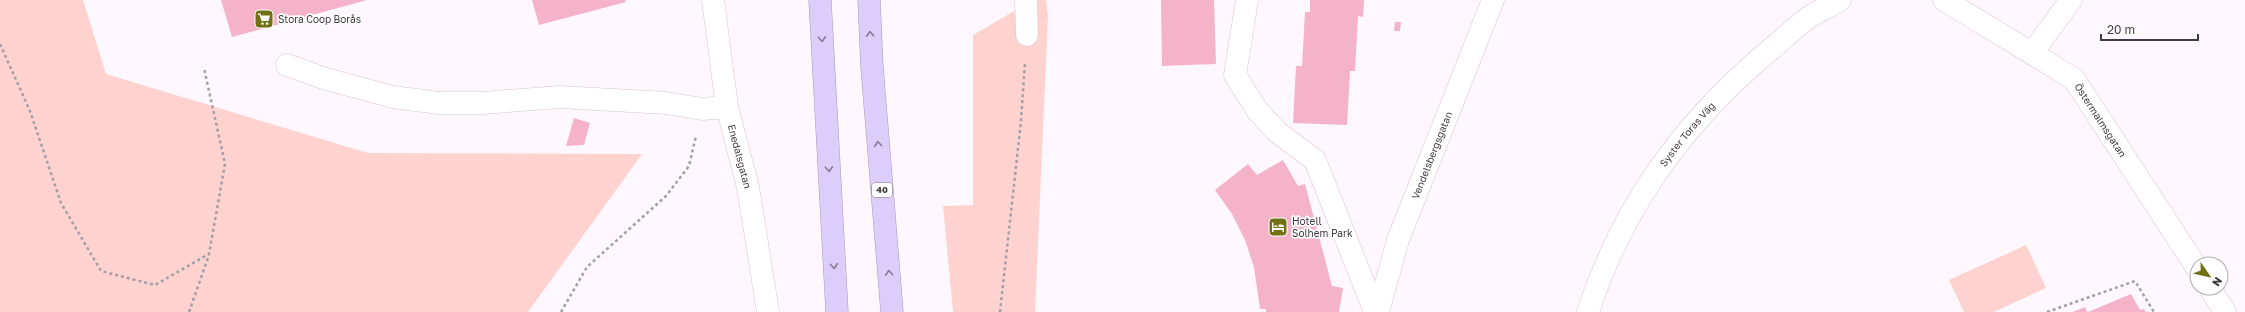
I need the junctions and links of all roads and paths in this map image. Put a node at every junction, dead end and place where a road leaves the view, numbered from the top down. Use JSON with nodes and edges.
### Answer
{"nodes":[{"id":1,"x":713,"y":0,"type":"edge"},
{"id":2,"x":820,"y":0,"type":"edge"},
{"id":3,"x":868,"y":0,"type":"edge"},
{"id":4,"x":1026,"y":0,"type":"edge"},
{"id":5,"x":1247,"y":0,"type":"edge"},
{"id":6,"x":1493,"y":0,"type":"edge"},
{"id":7,"x":1840,"y":0,"type":"edge"},
{"id":8,"x":1944,"y":0,"type":"edge"},
{"id":9,"x":2071,"y":0,"type":"edge"},
{"id":10,"x":1027,"y":35,"type":"joint"},
{"id":11,"x":0,"y":44,"type":"edge"},
{"id":12,"x":2032,"y":54,"type":"junction"},
{"id":13,"x":288,"y":65,"type":"dead end"},
{"id":14,"x":204,"y":68,"type":"dead end"},
{"id":15,"x":728,"y":108,"type":"junction"},
{"id":16,"x":702,"y":110,"type":"junction"},
{"id":17,"x":209,"y":254,"type":"junction"},
{"id":18,"x":2189,"y":256,"type":"edge"},
{"id":19,"x":2215,"y":296,"type":"edge"},
{"id":20,"x":189,"y":312,"type":"edge"},
{"id":21,"x":561,"y":312,"type":"edge"},
{"id":22,"x":768,"y":312,"type":"edge"},
{"id":23,"x":837,"y":312,"type":"edge"},
{"id":24,"x":892,"y":312,"type":"edge"},
{"id":25,"x":1000,"y":312,"type":"edge"},
{"id":26,"x":1376,"y":312,"type":"edge"},
{"id":27,"x":1588,"y":312,"type":"edge"},
{"id":28,"x":2047,"y":312,"type":"edge"},
{"id":29,"x":2154,"y":312,"type":"edge"},
{"id":30,"x":2225,"y":312,"type":"edge"}],
"edges":[{"from":1,"to":15,"type":"street","name":"Enedalsgatan"},
{"from":2,"to":23,"type":"highway","one_way":true},
{"from":24,"to":3,"type":"highway","number":"40","one_way":true},
{"from":4,"to":10,"type":"street"},
{"from":5,"to":26,"type":"street"},
{"from":6,"to":26,"type":"street","name":"Vendelsbergsgatan"},
{"from":7,"to":27,"type":"street","name":"Syster Toras Väg"},
{"from":8,"to":12,"type":"street","name":"Östermalmsgatan"},
{"from":9,"to":12,"type":"street"},
{"from":10,"to":25,"type":"path"},
{"from":11,"to":17,"type":"path"},
{"from":12,"to":18,"type":"street","name":"Östermalmsgatan"},
{"from":13,"to":16,"type":"street"},
{"from":14,"to":17,"type":"path"},
{"from":15,"to":16,"type":"street"},
{"from":15,"to":22,"type":"street","name":"Enedalsgatan"},
{"from":16,"to":21,"type":"path"},
{"from":17,"to":20,"type":"path"},
{"from":19,"to":30,"type":"street"},
{"from":28,"to":29,"type":"path"}]}
